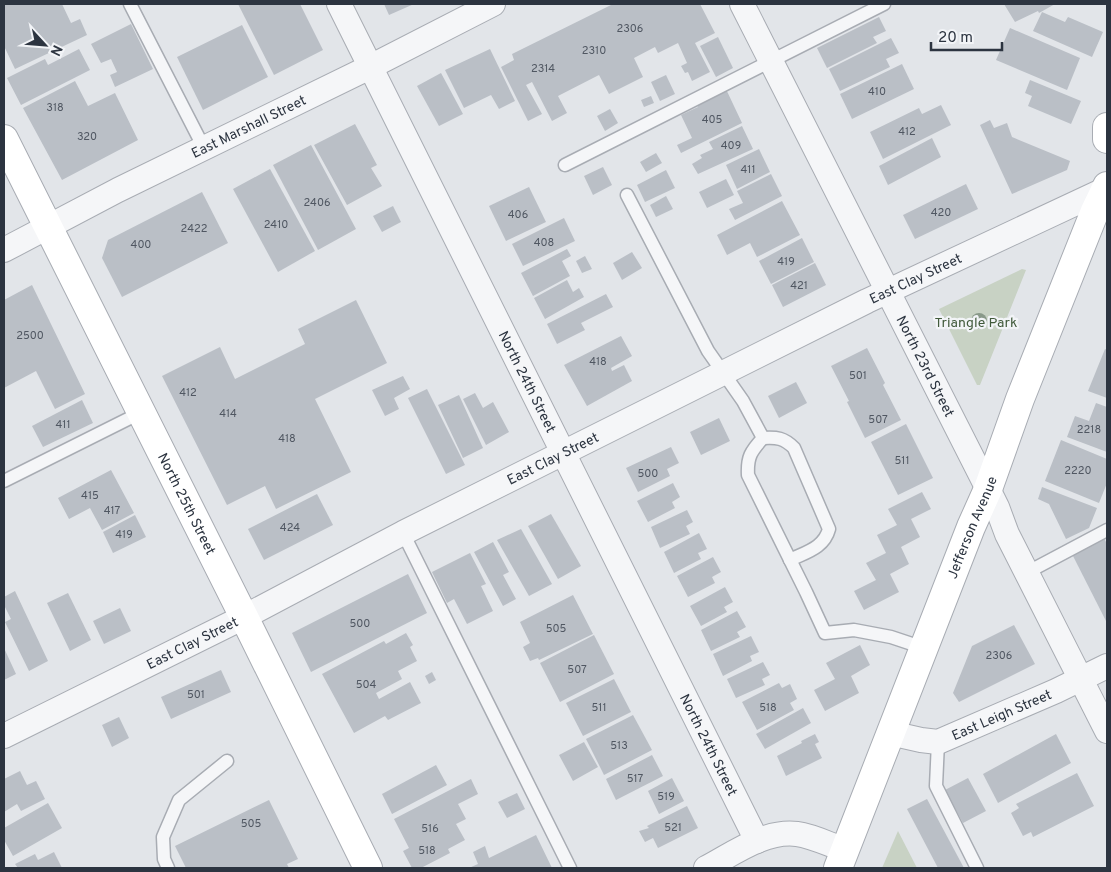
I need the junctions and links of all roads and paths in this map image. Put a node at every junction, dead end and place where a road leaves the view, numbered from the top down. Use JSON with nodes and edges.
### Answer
{"nodes":[{"id":1,"x":130,"y":4,"type":"edge"},
{"id":2,"x":338,"y":4,"type":"edge"},
{"id":3,"x":493,"y":4,"type":"edge"},
{"id":4,"x":742,"y":4,"type":"edge"},
{"id":5,"x":884,"y":4,"type":"edge"},
{"id":6,"x":770,"y":61,"type":"junction"},
{"id":7,"x":370,"y":67,"type":"junction"},
{"id":8,"x":1107,"y":127,"type":"edge"},
{"id":9,"x":4,"y":139,"type":"edge"},
{"id":10,"x":1107,"y":140,"type":"edge"},
{"id":11,"x":204,"y":148,"type":"junction"},
{"id":12,"x":565,"y":165,"type":"dead end"},
{"id":13,"x":1106,"y":187,"type":"edge"},
{"id":14,"x":627,"y":195,"type":"dead end"},
{"id":15,"x":48,"y":228,"type":"junction"},
{"id":16,"x":4,"y":250,"type":"edge"},
{"id":17,"x":888,"y":291,"type":"junction"},
{"id":18,"x":724,"y":372,"type":"junction"},
{"id":19,"x":140,"y":413,"type":"junction"},
{"id":20,"x":764,"y":438,"type":"junction"},
{"id":21,"x":564,"y":453,"type":"junction"},
{"id":22,"x":4,"y":481,"type":"edge"},
{"id":23,"x":988,"y":489,"type":"junction"},
{"id":24,"x":1107,"y":530,"type":"edge"},
{"id":25,"x":403,"y":533,"type":"junction"},
{"id":26,"x":790,"y":560,"type":"junction"},
{"id":27,"x":1026,"y":573,"type":"junction"},
{"id":28,"x":244,"y":617,"type":"junction"},
{"id":29,"x":924,"y":648,"type":"junction"},
{"id":30,"x":1107,"y":666,"type":"edge"},
{"id":31,"x":1082,"y":679,"type":"junction"},
{"id":32,"x":1107,"y":731,"type":"edge"},
{"id":33,"x":890,"y":733,"type":"junction"},
{"id":34,"x":4,"y":736,"type":"edge"},
{"id":35,"x":938,"y":742,"type":"junction"},
{"id":36,"x":227,"y":761,"type":"dead end"},
{"id":37,"x":757,"y":841,"type":"junction"},
{"id":38,"x":842,"y":859,"type":"edge"},
{"id":39,"x":168,"y":868,"type":"edge"},
{"id":40,"x":368,"y":868,"type":"edge"},
{"id":41,"x":570,"y":868,"type":"edge"},
{"id":42,"x":706,"y":868,"type":"edge"},
{"id":43,"x":977,"y":868,"type":"edge"}],
"edges":[{"from":1,"to":11,"type":"lane"},
{"from":2,"to":7,"type":"street","name":"North 24th Street"},
{"from":3,"to":7,"type":"street","name":"East Marshall Street"},
{"from":4,"to":6,"type":"street","name":"North 23rd Street"},
{"from":5,"to":6,"type":"lane"},
{"from":6,"to":12,"type":"lane"},
{"from":6,"to":17,"type":"street","name":"North 23rd Street"},
{"from":7,"to":11,"type":"street","name":"East Marshall Street"},
{"from":7,"to":21,"type":"street","name":"North 24th Street"},
{"from":8,"to":10,"type":"main road"},
{"from":9,"to":15,"type":"main road","name":"North 25th Street"},
{"from":11,"to":15,"type":"street","name":"East Marshall Street"},
{"from":13,"to":17,"type":"street","name":"East Clay Street"},
{"from":13,"to":23,"type":"main road","name":"Jefferson Avenue"},
{"from":14,"to":18,"type":"lane"},
{"from":15,"to":16,"type":"street","name":"East Marshall Street"},
{"from":15,"to":19,"type":"main road","name":"North 25th Street"},
{"from":17,"to":18,"type":"street","name":"East Clay Street"},
{"from":17,"to":23,"type":"street","name":"North 23rd Street"},
{"from":18,"to":20,"type":"lane"},
{"from":18,"to":21,"type":"street","name":"East Clay Street"},
{"from":19,"to":22,"type":"lane"},
{"from":19,"to":28,"type":"main road","name":"North 25th Street"},
{"from":20,"to":26,"type":"lane"},
{"from":20,"to":26,"type":"lane"},
{"from":21,"to":25,"type":"street","name":"East Clay Street"},
{"from":21,"to":37,"type":"street","name":"North 24th Street"},
{"from":23,"to":27,"type":"street","name":"North 23rd Street"},
{"from":23,"to":29,"type":"main road","name":"Jefferson Avenue"},
{"from":24,"to":27,"type":"lane"},
{"from":25,"to":28,"type":"street","name":"East Clay Street"},
{"from":25,"to":41,"type":"lane"},
{"from":26,"to":29,"type":"lane"},
{"from":27,"to":31,"type":"street","name":"North 23rd Street"},
{"from":28,"to":34,"type":"street","name":"East Clay Street"},
{"from":28,"to":40,"type":"main road","name":"North 25th Street"},
{"from":29,"to":33,"type":"main road","name":"Jefferson Avenue"},
{"from":30,"to":31,"type":"street","name":"East Leigh Street"},
{"from":31,"to":32,"type":"street","name":"North 23rd Street"},
{"from":31,"to":35,"type":"street","name":"East Leigh Street"},
{"from":33,"to":35,"type":"street","name":"East Leigh Street"},
{"from":33,"to":38,"type":"main road","name":"Jefferson Avenue"},
{"from":35,"to":43,"type":"lane"},
{"from":36,"to":39,"type":"lane"},
{"from":37,"to":38,"type":"street"},
{"from":37,"to":42,"type":"street"}]}
